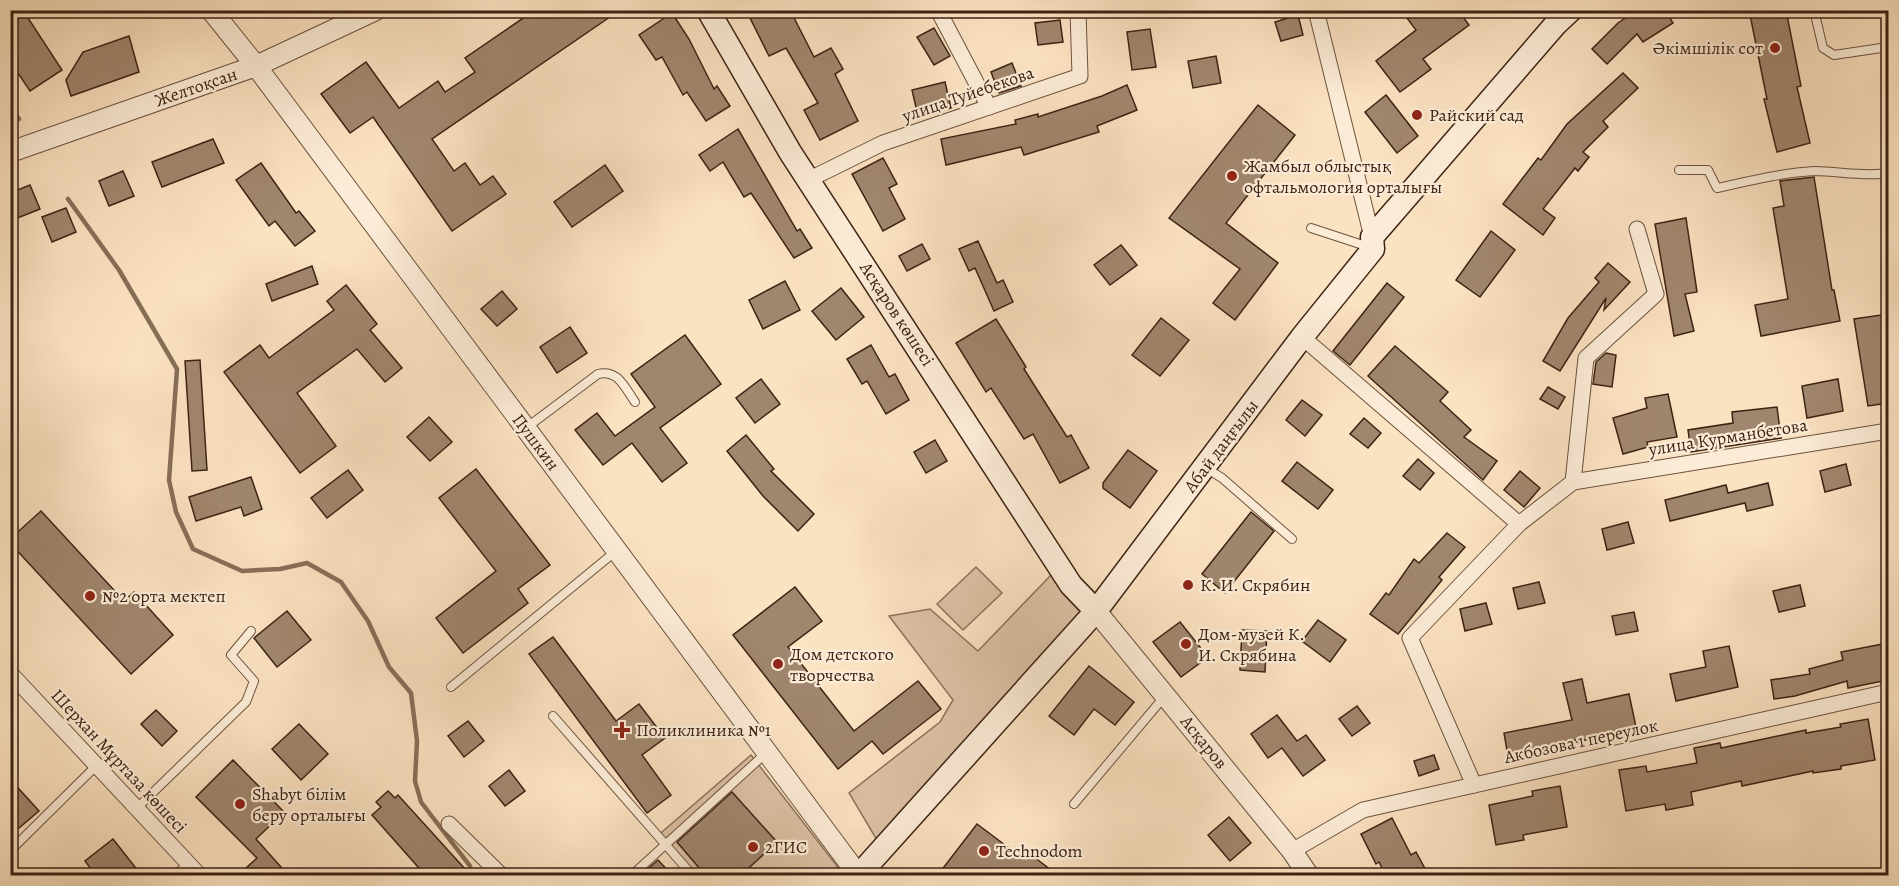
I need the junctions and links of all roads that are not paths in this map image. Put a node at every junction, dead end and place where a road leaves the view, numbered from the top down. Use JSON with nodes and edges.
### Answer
{"nodes":[{"id":1,"x":211,"y":10,"type":"edge"},
{"id":2,"x":376,"y":10,"type":"edge"},
{"id":3,"x":708,"y":10,"type":"edge"},
{"id":4,"x":938,"y":10,"type":"edge"},
{"id":5,"x":1078,"y":10,"type":"edge"},
{"id":6,"x":1316,"y":10,"type":"edge"},
{"id":7,"x":1571,"y":10,"type":"edge"},
{"id":8,"x":1814,"y":10,"type":"edge"},
{"id":9,"x":1888,"y":47,"type":"edge"},
{"id":10,"x":256,"y":66,"type":"junction"},
{"id":11,"x":989,"y":107,"type":"junction"},
{"id":12,"x":10,"y":152,"type":"edge"},
{"id":13,"x":1679,"y":170,"type":"dead end"},
{"id":14,"x":1888,"y":173,"type":"edge"},
{"id":15,"x":810,"y":179,"type":"junction"},
{"id":16,"x":1311,"y":228,"type":"dead end"},
{"id":17,"x":1637,"y":229,"type":"dead end"},
{"id":18,"x":1373,"y":243,"type":"junction"},
{"id":19,"x":1302,"y":337,"type":"junction"},
{"id":20,"x":635,"y":402,"type":"dead end"},
{"id":21,"x":526,"y":428,"type":"junction"},
{"id":22,"x":1888,"y":431,"type":"edge"},
{"id":23,"x":1205,"y":467,"type":"junction"},
{"id":24,"x":1573,"y":482,"type":"junction"},
{"id":25,"x":1519,"y":524,"type":"junction"},
{"id":26,"x":1292,"y":539,"type":"dead end"},
{"id":27,"x":617,"y":550,"type":"junction"},
{"id":28,"x":1096,"y":611,"type":"junction"},
{"id":29,"x":251,"y":631,"type":"dead end"},
{"id":30,"x":10,"y":673,"type":"edge"},
{"id":31,"x":451,"y":687,"type":"dead end"},
{"id":32,"x":1888,"y":692,"type":"edge"},
{"id":33,"x":1165,"y":695,"type":"junction"},
{"id":34,"x":553,"y":716,"type":"dead end"},
{"id":35,"x":768,"y":752,"type":"junction"},
{"id":36,"x":96,"y":766,"type":"junction"},
{"id":37,"x":1474,"y":785,"type":"junction"},
{"id":38,"x":1074,"y":804,"type":"dead end"},
{"id":39,"x":136,"y":809,"type":"junction"},
{"id":40,"x":449,"y":824,"type":"dead end"},
{"id":41,"x":665,"y":844,"type":"junction"},
{"id":42,"x":10,"y":850,"type":"edge"},
{"id":43,"x":1292,"y":851,"type":"junction"},
{"id":44,"x":188,"y":863,"type":"junction"},
{"id":45,"x":858,"y":875,"type":"edge"},
{"id":46,"x":175,"y":876,"type":"edge"},
{"id":47,"x":200,"y":876,"type":"edge"},
{"id":48,"x":502,"y":876,"type":"edge"},
{"id":49,"x":631,"y":876,"type":"edge"},
{"id":50,"x":693,"y":876,"type":"edge"},
{"id":51,"x":1308,"y":876,"type":"edge"}],
"edges":[{"from":1,"to":10,"type":"street","name":"Пушкин"},
{"from":2,"to":10,"type":"street","name":"Желтоқсан"},
{"from":3,"to":15,"type":"main road","name":"Асқаров көшесі"},
{"from":4,"to":11,"type":"street"},
{"from":5,"to":11,"type":"street","name":"улица Туйебекова"},
{"from":6,"to":18,"type":"street"},
{"from":7,"to":18,"type":"main road","name":"Абай даңғылы"},
{"from":8,"to":9,"type":"lane"},
{"from":10,"to":12,"type":"street","name":"Желтоқсан"},
{"from":10,"to":21,"type":"street","name":"Пушкин"},
{"from":11,"to":15,"type":"street","name":"улица Туйебекова"},
{"from":13,"to":14,"type":"lane"},
{"from":15,"to":28,"type":"main road","name":"Асқаров көшесі"},
{"from":16,"to":18,"type":"lane"},
{"from":17,"to":24,"type":"street"},
{"from":18,"to":19,"type":"main road","name":"Абай даңғылы"},
{"from":19,"to":23,"type":"main road","name":"Абай даңғылы"},
{"from":19,"to":25,"type":"street"},
{"from":20,"to":21,"type":"lane"},
{"from":21,"to":27,"type":"street","name":"Пушкин"},
{"from":22,"to":24,"type":"street","name":"улица Курманбетова"},
{"from":23,"to":26,"type":"lane"},
{"from":23,"to":28,"type":"main road","name":"Абай даңғылы"},
{"from":24,"to":25,"type":"street","name":"улица Курманбетова"},
{"from":25,"to":37,"type":"street","name":"улица Курманбетова"},
{"from":27,"to":31,"type":"lane"},
{"from":27,"to":35,"type":"street","name":"Пушкин"},
{"from":28,"to":33,"type":"street","name":"Асқаров"},
{"from":28,"to":45,"type":"main road","name":"Абай даңғылы"},
{"from":29,"to":39,"type":"lane"},
{"from":30,"to":36,"type":"street","name":"Шерхан Мұртаза көшесі"},
{"from":32,"to":37,"type":"street","name":"Акбозова 1 переулок"},
{"from":33,"to":38,"type":"lane"},
{"from":33,"to":43,"type":"street","name":"Асқаров"},
{"from":34,"to":41,"type":"lane"},
{"from":35,"to":41,"type":"lane"},
{"from":35,"to":45,"type":"street","name":"Пушкин"},
{"from":36,"to":39,"type":"street","name":"Шерхан Мұртаза көшесі"},
{"from":36,"to":42,"type":"lane"},
{"from":37,"to":43,"type":"street","name":"Акбозова 1 переулок"},
{"from":39,"to":44,"type":"street","name":"Шерхан Мұртаза көшесі"},
{"from":40,"to":48,"type":"street"},
{"from":41,"to":49,"type":"lane"},
{"from":41,"to":50,"type":"lane"},
{"from":43,"to":51,"type":"street","name":"Асқаров"},
{"from":44,"to":46,"type":"lane"},
{"from":44,"to":47,"type":"street","name":"Шерхан Мұртаза көшесі"}]}
